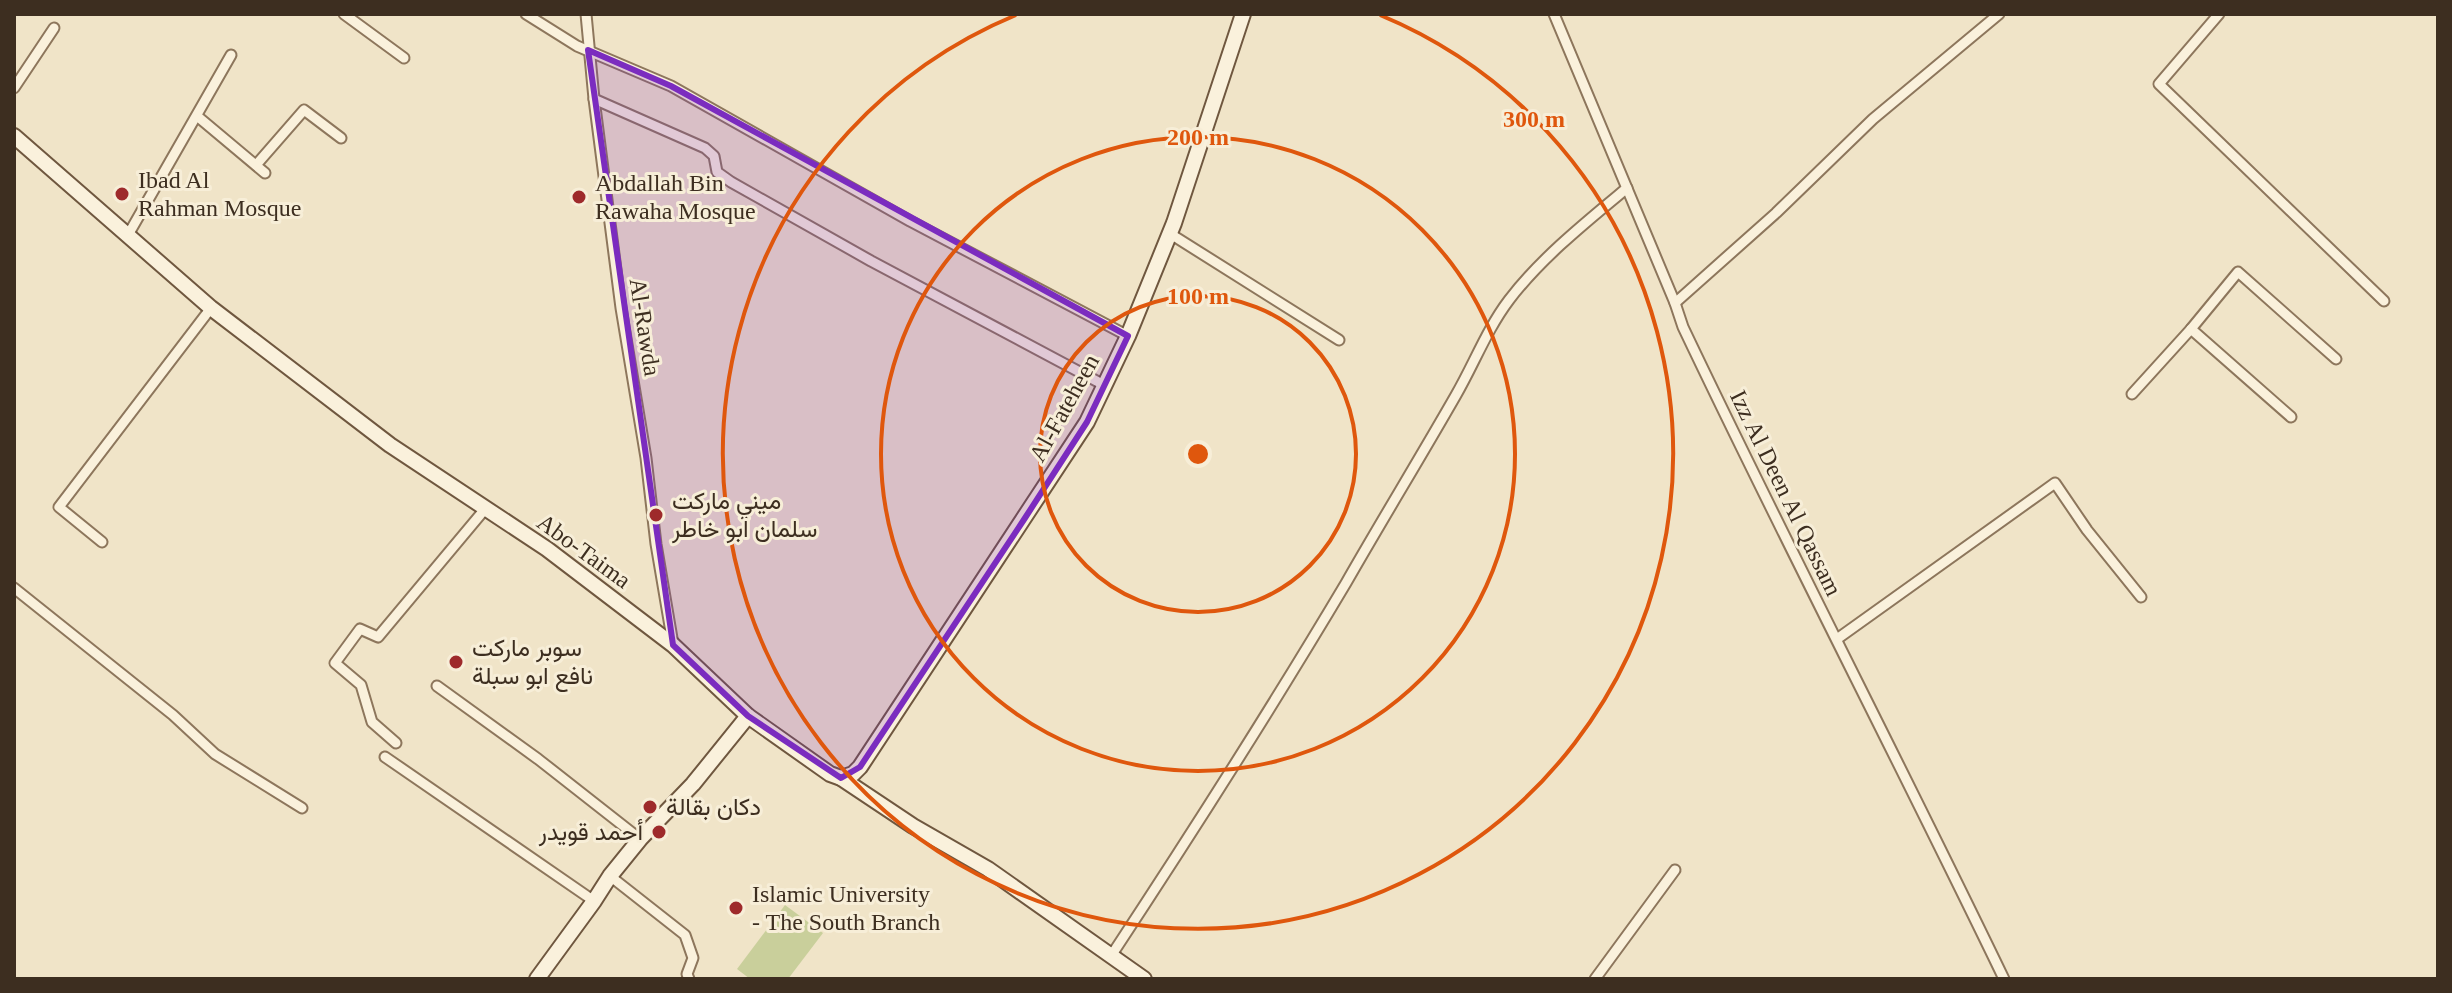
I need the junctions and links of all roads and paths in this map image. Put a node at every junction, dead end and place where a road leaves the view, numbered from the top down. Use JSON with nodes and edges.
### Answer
{"nodes":[{"id":1,"x":344,"y":14,"type":"edge"},
{"id":2,"x":526,"y":14,"type":"edge"},
{"id":3,"x":586,"y":14,"type":"edge"},
{"id":4,"x":1243,"y":14,"type":"edge"},
{"id":5,"x":1554,"y":14,"type":"edge"},
{"id":6,"x":1999,"y":14,"type":"edge"},
{"id":7,"x":2219,"y":14,"type":"edge"},
{"id":8,"x":54,"y":28,"type":"dead end"},
{"id":9,"x":588,"y":50,"type":"junction"},
{"id":10,"x":231,"y":55,"type":"dead end"},
{"id":11,"x":404,"y":58,"type":"dead end"},
{"id":12,"x":14,"y":88,"type":"edge"},
{"id":13,"x":594,"y":99,"type":"junction"},
{"id":14,"x":197,"y":116,"type":"junction"},
{"id":15,"x":14,"y":136,"type":"edge"},
{"id":16,"x":341,"y":138,"type":"dead end"},
{"id":17,"x":256,"y":165,"type":"junction"},
{"id":18,"x":265,"y":173,"type":"dead end"},
{"id":19,"x":1627,"y":188,"type":"junction"},
{"id":20,"x":1169,"y":233,"type":"junction"},
{"id":21,"x":128,"y":235,"type":"junction"},
{"id":22,"x":2384,"y":301,"type":"dead end"},
{"id":23,"x":1675,"y":303,"type":"junction"},
{"id":24,"x":211,"y":308,"type":"junction"},
{"id":25,"x":2191,"y":329,"type":"junction"},
{"id":26,"x":1128,"y":336,"type":"junction"},
{"id":27,"x":1339,"y":340,"type":"dead end"},
{"id":28,"x":2336,"y":359,"type":"dead end"},
{"id":29,"x":1104,"y":385,"type":"junction"},
{"id":30,"x":2132,"y":394,"type":"dead end"},
{"id":31,"x":2291,"y":417,"type":"dead end"},
{"id":32,"x":485,"y":509,"type":"junction"},
{"id":33,"x":102,"y":542,"type":"dead end"},
{"id":34,"x":14,"y":588,"type":"edge"},
{"id":35,"x":2141,"y":597,"type":"dead end"},
{"id":36,"x":1837,"y":639,"type":"junction"},
{"id":37,"x":673,"y":645,"type":"junction"},
{"id":38,"x":437,"y":686,"type":"dead end"},
{"id":39,"x":748,"y":716,"type":"junction"},
{"id":40,"x":396,"y":743,"type":"dead end"},
{"id":41,"x":385,"y":757,"type":"dead end"},
{"id":42,"x":841,"y":778,"type":"junction"},
{"id":43,"x":302,"y":808,"type":"dead end"},
{"id":44,"x":640,"y":839,"type":"junction"},
{"id":45,"x":1675,"y":870,"type":"dead end"},
{"id":46,"x":610,"y":876,"type":"junction"},
{"id":47,"x":594,"y":901,"type":"junction"},
{"id":48,"x":1111,"y":956,"type":"junction"},
{"id":49,"x":537,"y":979,"type":"edge"},
{"id":50,"x":689,"y":979,"type":"edge"},
{"id":51,"x":1144,"y":979,"type":"edge"},
{"id":52,"x":1595,"y":979,"type":"edge"},
{"id":53,"x":2004,"y":979,"type":"edge"}],
"edges":[{"from":1,"to":11,"type":"street"},
{"from":2,"to":9,"type":"street"},
{"from":3,"to":9,"type":"street","name":"Al-Rawda"},
{"from":4,"to":20,"type":"street","name":"Al-Fateheen"},
{"from":5,"to":19,"type":"street","name":"Izz Al Deen Al Qassam"},
{"from":6,"to":23,"type":"street"},
{"from":7,"to":22,"type":"street"},
{"from":8,"to":12,"type":"street"},
{"from":9,"to":13,"type":"street","name":"Al-Rawda"},
{"from":9,"to":26,"type":"street"},
{"from":10,"to":14,"type":"street"},
{"from":13,"to":29,"type":"street"},
{"from":13,"to":37,"type":"street","name":"Al-Rawda"},
{"from":14,"to":17,"type":"street"},
{"from":14,"to":21,"type":"street"},
{"from":15,"to":21,"type":"street","name":"Abo-Taima"},
{"from":16,"to":17,"type":"street"},
{"from":17,"to":18,"type":"street"},
{"from":19,"to":23,"type":"street","name":"Izz Al Deen Al Qassam"},
{"from":19,"to":48,"type":"street"},
{"from":20,"to":26,"type":"street","name":"Al-Fateheen"},
{"from":20,"to":27,"type":"street"},
{"from":21,"to":24,"type":"street","name":"Abo-Taima"},
{"from":23,"to":36,"type":"street","name":"Izz Al Deen Al Qassam"},
{"from":24,"to":32,"type":"street","name":"Abo-Taima"},
{"from":24,"to":33,"type":"street"},
{"from":25,"to":28,"type":"street"},
{"from":25,"to":30,"type":"street"},
{"from":25,"to":31,"type":"street"},
{"from":26,"to":29,"type":"street","name":"Al-Fateheen"},
{"from":29,"to":42,"type":"street","name":"Al-Fateheen"},
{"from":32,"to":37,"type":"street","name":"Abo-Taima"},
{"from":32,"to":40,"type":"street"},
{"from":34,"to":43,"type":"street"},
{"from":35,"to":36,"type":"street"},
{"from":36,"to":53,"type":"street","name":"Izz Al Deen Al Qassam"},
{"from":37,"to":39,"type":"street","name":"Abo-Taima"},
{"from":38,"to":44,"type":"street"},
{"from":39,"to":42,"type":"street","name":"Abo-Taima"},
{"from":39,"to":44,"type":"street"},
{"from":41,"to":47,"type":"street"},
{"from":42,"to":48,"type":"street","name":"Abo-Taima"},
{"from":44,"to":46,"type":"street"},
{"from":45,"to":52,"type":"street"},
{"from":46,"to":47,"type":"street"},
{"from":46,"to":50,"type":"street"},
{"from":47,"to":49,"type":"street"},
{"from":48,"to":51,"type":"street","name":"Abo-Taima"}]}
